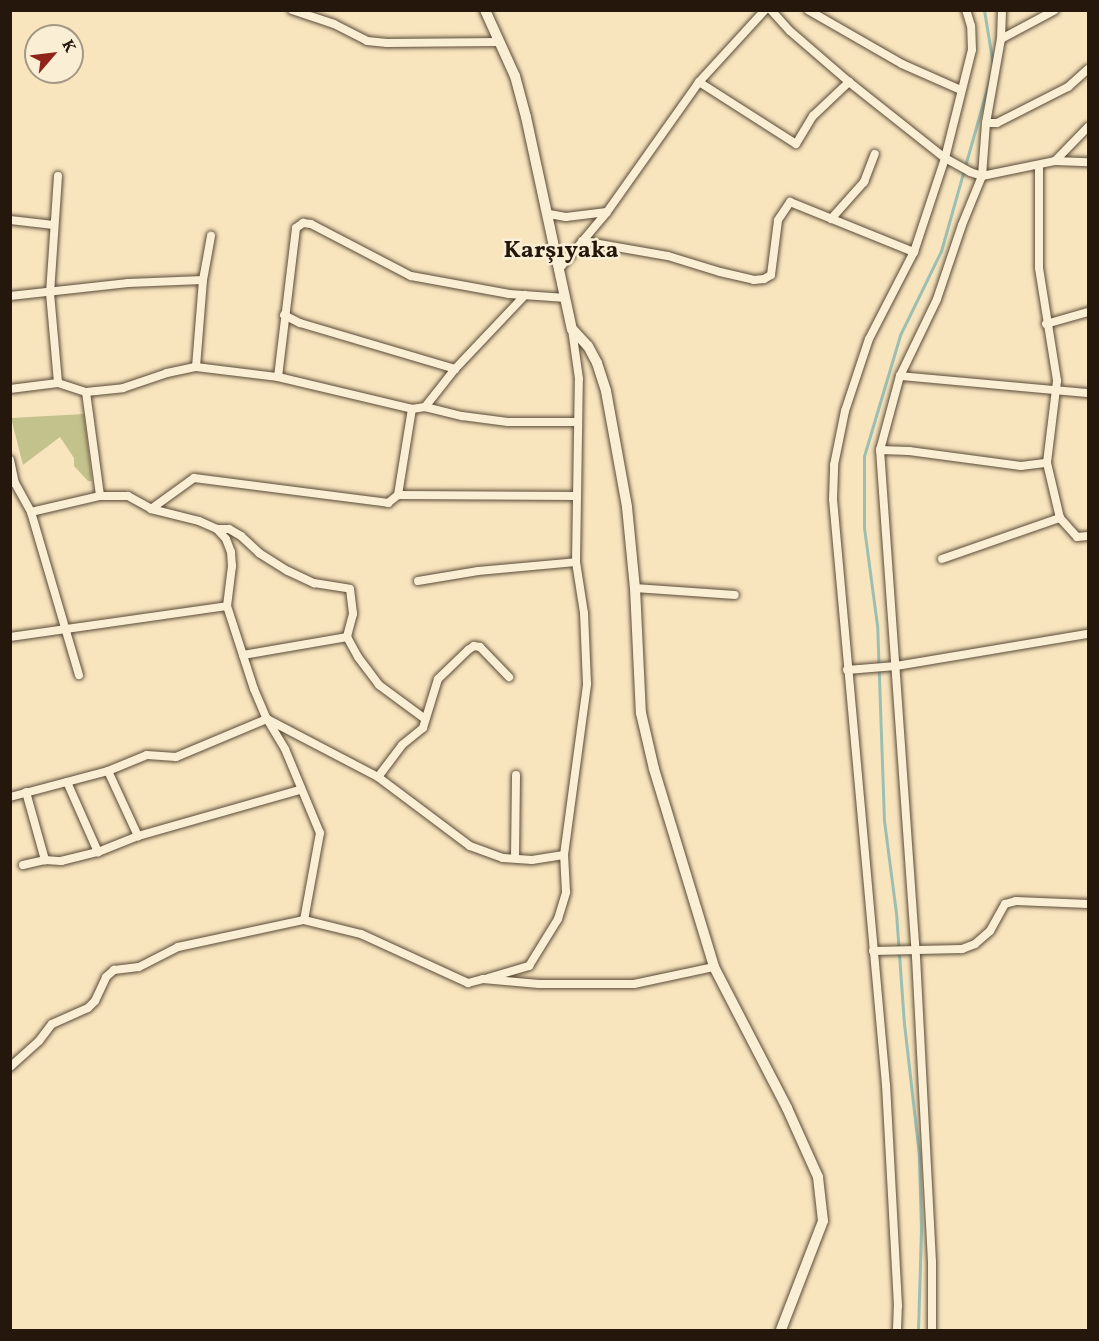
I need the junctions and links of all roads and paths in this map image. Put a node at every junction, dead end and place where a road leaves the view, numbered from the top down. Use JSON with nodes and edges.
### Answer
{"nodes":[{"id":1,"x":292,"y":10,"type":"edge"},
{"id":2,"x":485,"y":10,"type":"edge"},
{"id":3,"x":765,"y":10,"type":"edge"},
{"id":4,"x":771,"y":10,"type":"edge"},
{"id":5,"x":808,"y":10,"type":"edge"},
{"id":6,"x":966,"y":10,"type":"edge"},
{"id":7,"x":1002,"y":10,"type":"edge"},
{"id":8,"x":1055,"y":10,"type":"edge"},
{"id":9,"x":1001,"y":39,"type":"junction"},
{"id":10,"x":498,"y":42,"type":"junction"},
{"id":11,"x":1089,"y":69,"type":"edge"},
{"id":12,"x":699,"y":82,"type":"junction"},
{"id":13,"x":849,"y":82,"type":"junction"},
{"id":14,"x":961,"y":90,"type":"junction"},
{"id":15,"x":986,"y":123,"type":"junction"},
{"id":16,"x":1089,"y":127,"type":"edge"},
{"id":17,"x":875,"y":154,"type":"dead end"},
{"id":18,"x":948,"y":160,"type":"junction"},
{"id":19,"x":1055,"y":161,"type":"junction"},
{"id":20,"x":1089,"y":162,"type":"edge"},
{"id":21,"x":1039,"y":165,"type":"junction"},
{"id":22,"x":58,"y":176,"type":"dead end"},
{"id":23,"x":982,"y":176,"type":"junction"},
{"id":24,"x":607,"y":212,"type":"junction"},
{"id":25,"x":549,"y":214,"type":"junction"},
{"id":26,"x":831,"y":219,"type":"junction"},
{"id":27,"x":10,"y":220,"type":"edge"},
{"id":28,"x":54,"y":225,"type":"junction"},
{"id":29,"x":211,"y":236,"type":"dead end"},
{"id":30,"x":582,"y":241,"type":"junction"},
{"id":31,"x":914,"y":252,"type":"junction"},
{"id":32,"x":560,"y":268,"type":"junction"},
{"id":33,"x":203,"y":280,"type":"junction"},
{"id":34,"x":50,"y":293,"type":"junction"},
{"id":35,"x":525,"y":295,"type":"junction"},
{"id":36,"x":10,"y":296,"type":"edge"},
{"id":37,"x":566,"y":298,"type":"junction"},
{"id":38,"x":1089,"y":312,"type":"edge"},
{"id":39,"x":284,"y":315,"type":"junction"},
{"id":40,"x":1046,"y":324,"type":"junction"},
{"id":41,"x":572,"y":329,"type":"junction"},
{"id":42,"x":196,"y":367,"type":"junction"},
{"id":43,"x":455,"y":369,"type":"junction"},
{"id":44,"x":900,"y":376,"type":"junction"},
{"id":45,"x":278,"y":377,"type":"junction"},
{"id":46,"x":58,"y":383,"type":"junction"},
{"id":47,"x":10,"y":389,"type":"edge"},
{"id":48,"x":1057,"y":391,"type":"junction"},
{"id":49,"x":86,"y":392,"type":"junction"},
{"id":50,"x":1089,"y":393,"type":"edge"},
{"id":51,"x":425,"y":407,"type":"junction"},
{"id":52,"x":412,"y":409,"type":"junction"},
{"id":53,"x":578,"y":422,"type":"junction"},
{"id":54,"x":880,"y":450,"type":"junction"},
{"id":55,"x":10,"y":460,"type":"edge"},
{"id":56,"x":1047,"y":463,"type":"junction"},
{"id":57,"x":13,"y":484,"type":"edge"},
{"id":58,"x":398,"y":495,"type":"junction"},
{"id":59,"x":576,"y":495,"type":"junction"},
{"id":60,"x":100,"y":496,"type":"junction"},
{"id":61,"x":151,"y":509,"type":"junction"},
{"id":62,"x":31,"y":512,"type":"junction"},
{"id":63,"x":1060,"y":518,"type":"junction"},
{"id":64,"x":217,"y":529,"type":"junction"},
{"id":65,"x":1089,"y":536,"type":"edge"},
{"id":66,"x":942,"y":559,"type":"dead end"},
{"id":67,"x":576,"y":562,"type":"junction"},
{"id":68,"x":418,"y":581,"type":"dead end"},
{"id":69,"x":635,"y":588,"type":"junction"},
{"id":70,"x":735,"y":595,"type":"dead end"},
{"id":71,"x":228,"y":606,"type":"junction"},
{"id":72,"x":64,"y":628,"type":"junction"},
{"id":73,"x":1089,"y":634,"type":"edge"},
{"id":74,"x":10,"y":637,"type":"edge"},
{"id":75,"x":347,"y":637,"type":"junction"},
{"id":76,"x":243,"y":655,"type":"junction"},
{"id":77,"x":896,"y":666,"type":"junction"},
{"id":78,"x":847,"y":670,"type":"junction"},
{"id":79,"x":79,"y":675,"type":"dead end"},
{"id":80,"x":509,"y":677,"type":"dead end"},
{"id":81,"x":424,"y":718,"type":"junction"},
{"id":82,"x":267,"y":719,"type":"junction"},
{"id":83,"x":108,"y":771,"type":"junction"},
{"id":84,"x":516,"y":775,"type":"dead end"},
{"id":85,"x":378,"y":777,"type":"junction"},
{"id":86,"x":67,"y":782,"type":"junction"},
{"id":87,"x":300,"y":790,"type":"junction"},
{"id":88,"x":26,"y":792,"type":"junction"},
{"id":89,"x":10,"y":797,"type":"edge"},
{"id":90,"x":138,"y":836,"type":"junction"},
{"id":91,"x":98,"y":852,"type":"junction"},
{"id":92,"x":564,"y":855,"type":"junction"},
{"id":93,"x":515,"y":858,"type":"junction"},
{"id":94,"x":45,"y":860,"type":"junction"},
{"id":95,"x":23,"y":865,"type":"dead end"},
{"id":96,"x":1089,"y":904,"type":"edge"},
{"id":97,"x":304,"y":920,"type":"junction"},
{"id":98,"x":910,"y":949,"type":"junction"},
{"id":99,"x":877,"y":951,"type":"junction"},
{"id":100,"x":714,"y":966,"type":"junction"},
{"id":101,"x":483,"y":980,"type":"junction"},
{"id":102,"x":10,"y":1067,"type":"edge"},
{"id":103,"x":781,"y":1330,"type":"edge"},
{"id":104,"x":897,"y":1330,"type":"edge"},
{"id":105,"x":932,"y":1330,"type":"edge"}],
"edges":[{"from":1,"to":10,"type":"street"},
{"from":2,"to":10,"type":"street"},
{"from":3,"to":12,"type":"street"},
{"from":4,"to":13,"type":"street"},
{"from":5,"to":14,"type":"street"},
{"from":6,"to":14,"type":"street"},
{"from":7,"to":9,"type":"street"},
{"from":8,"to":9,"type":"street"},
{"from":9,"to":15,"type":"street"},
{"from":10,"to":25,"type":"street"},
{"from":11,"to":15,"type":"street"},
{"from":12,"to":13,"type":"street"},
{"from":12,"to":24,"type":"street"},
{"from":13,"to":18,"type":"street"},
{"from":14,"to":18,"type":"street"},
{"from":15,"to":23,"type":"street"},
{"from":16,"to":19,"type":"street"},
{"from":17,"to":26,"type":"street"},
{"from":18,"to":23,"type":"street"},
{"from":18,"to":31,"type":"street"},
{"from":19,"to":20,"type":"street"},
{"from":19,"to":21,"type":"street"},
{"from":21,"to":23,"type":"street"},
{"from":21,"to":40,"type":"street"},
{"from":22,"to":28,"type":"street"},
{"from":23,"to":44,"type":"street"},
{"from":24,"to":25,"type":"street"},
{"from":24,"to":30,"type":"street"},
{"from":25,"to":32,"type":"street"},
{"from":26,"to":30,"type":"street"},
{"from":26,"to":31,"type":"street"},
{"from":27,"to":28,"type":"street"},
{"from":28,"to":34,"type":"street"},
{"from":29,"to":33,"type":"street"},
{"from":30,"to":32,"type":"street"},
{"from":31,"to":78,"type":"street"},
{"from":32,"to":37,"type":"street"},
{"from":33,"to":34,"type":"street"},
{"from":33,"to":42,"type":"street"},
{"from":34,"to":36,"type":"street"},
{"from":34,"to":46,"type":"street"},
{"from":35,"to":37,"type":"street"},
{"from":35,"to":39,"type":"street"},
{"from":35,"to":43,"type":"street"},
{"from":37,"to":41,"type":"street"},
{"from":38,"to":40,"type":"street"},
{"from":39,"to":43,"type":"street"},
{"from":39,"to":45,"type":"street"},
{"from":40,"to":48,"type":"street"},
{"from":41,"to":53,"type":"street"},
{"from":41,"to":69,"type":"street"},
{"from":42,"to":45,"type":"street"},
{"from":42,"to":49,"type":"street"},
{"from":43,"to":51,"type":"street"},
{"from":44,"to":48,"type":"street"},
{"from":44,"to":54,"type":"street"},
{"from":45,"to":52,"type":"street"},
{"from":46,"to":47,"type":"street"},
{"from":46,"to":49,"type":"street"},
{"from":48,"to":50,"type":"street"},
{"from":48,"to":56,"type":"street"},
{"from":49,"to":60,"type":"street"},
{"from":51,"to":52,"type":"street"},
{"from":51,"to":53,"type":"street"},
{"from":52,"to":58,"type":"street"},
{"from":53,"to":59,"type":"street"},
{"from":54,"to":56,"type":"street"},
{"from":54,"to":77,"type":"street"},
{"from":55,"to":57,"type":"street"},
{"from":56,"to":63,"type":"street"},
{"from":57,"to":62,"type":"street"},
{"from":58,"to":59,"type":"street"},
{"from":58,"to":61,"type":"street"},
{"from":59,"to":67,"type":"street"},
{"from":60,"to":61,"type":"street"},
{"from":60,"to":62,"type":"street"},
{"from":61,"to":64,"type":"street"},
{"from":62,"to":72,"type":"street"},
{"from":63,"to":65,"type":"street"},
{"from":63,"to":66,"type":"street"},
{"from":64,"to":71,"type":"street"},
{"from":64,"to":75,"type":"street"},
{"from":67,"to":68,"type":"street"},
{"from":67,"to":92,"type":"street"},
{"from":69,"to":70,"type":"street"},
{"from":69,"to":100,"type":"street"},
{"from":71,"to":72,"type":"street"},
{"from":71,"to":76,"type":"street"},
{"from":72,"to":74,"type":"street"},
{"from":72,"to":79,"type":"street"},
{"from":73,"to":77,"type":"street"},
{"from":75,"to":76,"type":"street"},
{"from":75,"to":81,"type":"street"},
{"from":76,"to":82,"type":"street"},
{"from":77,"to":78,"type":"street"},
{"from":77,"to":98,"type":"street"},
{"from":78,"to":99,"type":"street"},
{"from":80,"to":81,"type":"street"},
{"from":81,"to":85,"type":"street"},
{"from":82,"to":83,"type":"street"},
{"from":82,"to":85,"type":"street"},
{"from":82,"to":87,"type":"street"},
{"from":83,"to":86,"type":"street"},
{"from":83,"to":90,"type":"street"},
{"from":84,"to":93,"type":"street"},
{"from":85,"to":93,"type":"street"},
{"from":86,"to":88,"type":"street"},
{"from":86,"to":91,"type":"street"},
{"from":87,"to":90,"type":"street"},
{"from":87,"to":97,"type":"street"},
{"from":88,"to":89,"type":"street"},
{"from":88,"to":94,"type":"street"},
{"from":90,"to":91,"type":"street"},
{"from":91,"to":94,"type":"street"},
{"from":92,"to":93,"type":"street"},
{"from":92,"to":101,"type":"street"},
{"from":94,"to":95,"type":"street"},
{"from":96,"to":98,"type":"street"},
{"from":97,"to":101,"type":"street"},
{"from":97,"to":102,"type":"street"},
{"from":98,"to":99,"type":"street"},
{"from":98,"to":105,"type":"street"},
{"from":99,"to":104,"type":"street"},
{"from":100,"to":101,"type":"street"},
{"from":100,"to":103,"type":"street"}]}
